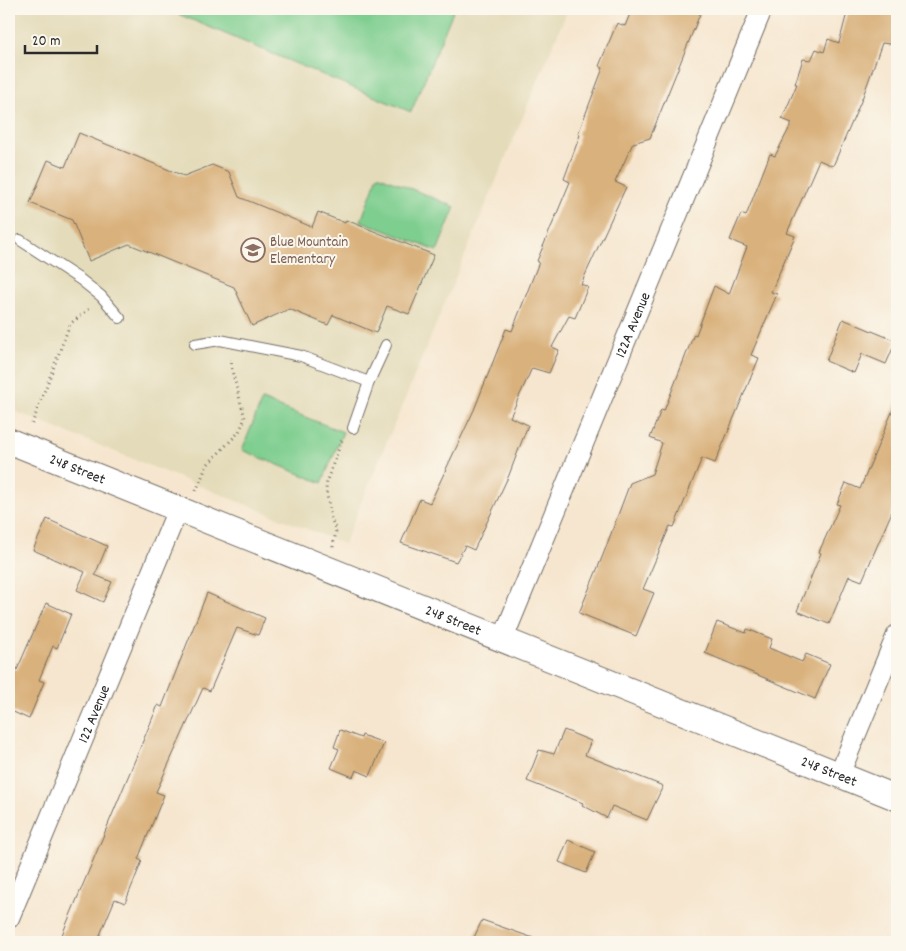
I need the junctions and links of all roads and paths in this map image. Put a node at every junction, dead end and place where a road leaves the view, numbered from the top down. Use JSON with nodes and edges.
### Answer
{"nodes":[{"id":1,"x":762,"y":9,"type":"edge"},
{"id":2,"x":20,"y":240,"type":"dead end"},
{"id":3,"x":104,"y":299,"type":"junction"},
{"id":4,"x":120,"y":318,"type":"dead end"},
{"id":5,"x":227,"y":342,"type":"junction"},
{"id":6,"x":195,"y":344,"type":"dead end"},
{"id":7,"x":386,"y":345,"type":"dead end"},
{"id":8,"x":369,"y":382,"type":"junction"},
{"id":9,"x":32,"y":425,"type":"dead end"},
{"id":10,"x":352,"y":428,"type":"joint"},
{"id":11,"x":9,"y":442,"type":"edge"},
{"id":12,"x":187,"y":500,"type":"junction"},
{"id":13,"x":332,"y":555,"type":"dead end"},
{"id":14,"x":897,"y":635,"type":"edge"},
{"id":15,"x":502,"y":641,"type":"junction"},
{"id":16,"x":839,"y":775,"type":"junction"},
{"id":17,"x":897,"y":798,"type":"edge"},
{"id":18,"x":9,"y":918,"type":"edge"}],
"edges":[{"from":1,"to":15,"type":"street","name":"122A Avenue"},
{"from":2,"to":3,"type":"lane"},
{"from":3,"to":4,"type":"lane"},
{"from":3,"to":9,"type":"path"},
{"from":5,"to":6,"type":"lane"},
{"from":5,"to":8,"type":"lane"},
{"from":5,"to":12,"type":"path"},
{"from":7,"to":8,"type":"lane"},
{"from":8,"to":10,"type":"lane"},
{"from":10,"to":13,"type":"path"},
{"from":11,"to":12,"type":"street","name":"248 Street"},
{"from":12,"to":15,"type":"street","name":"248 Street"},
{"from":12,"to":18,"type":"street","name":"122 Avenue"},
{"from":14,"to":16,"type":"street"},
{"from":15,"to":16,"type":"street","name":"248 Street"},
{"from":16,"to":17,"type":"street","name":"248 Street"}]}
